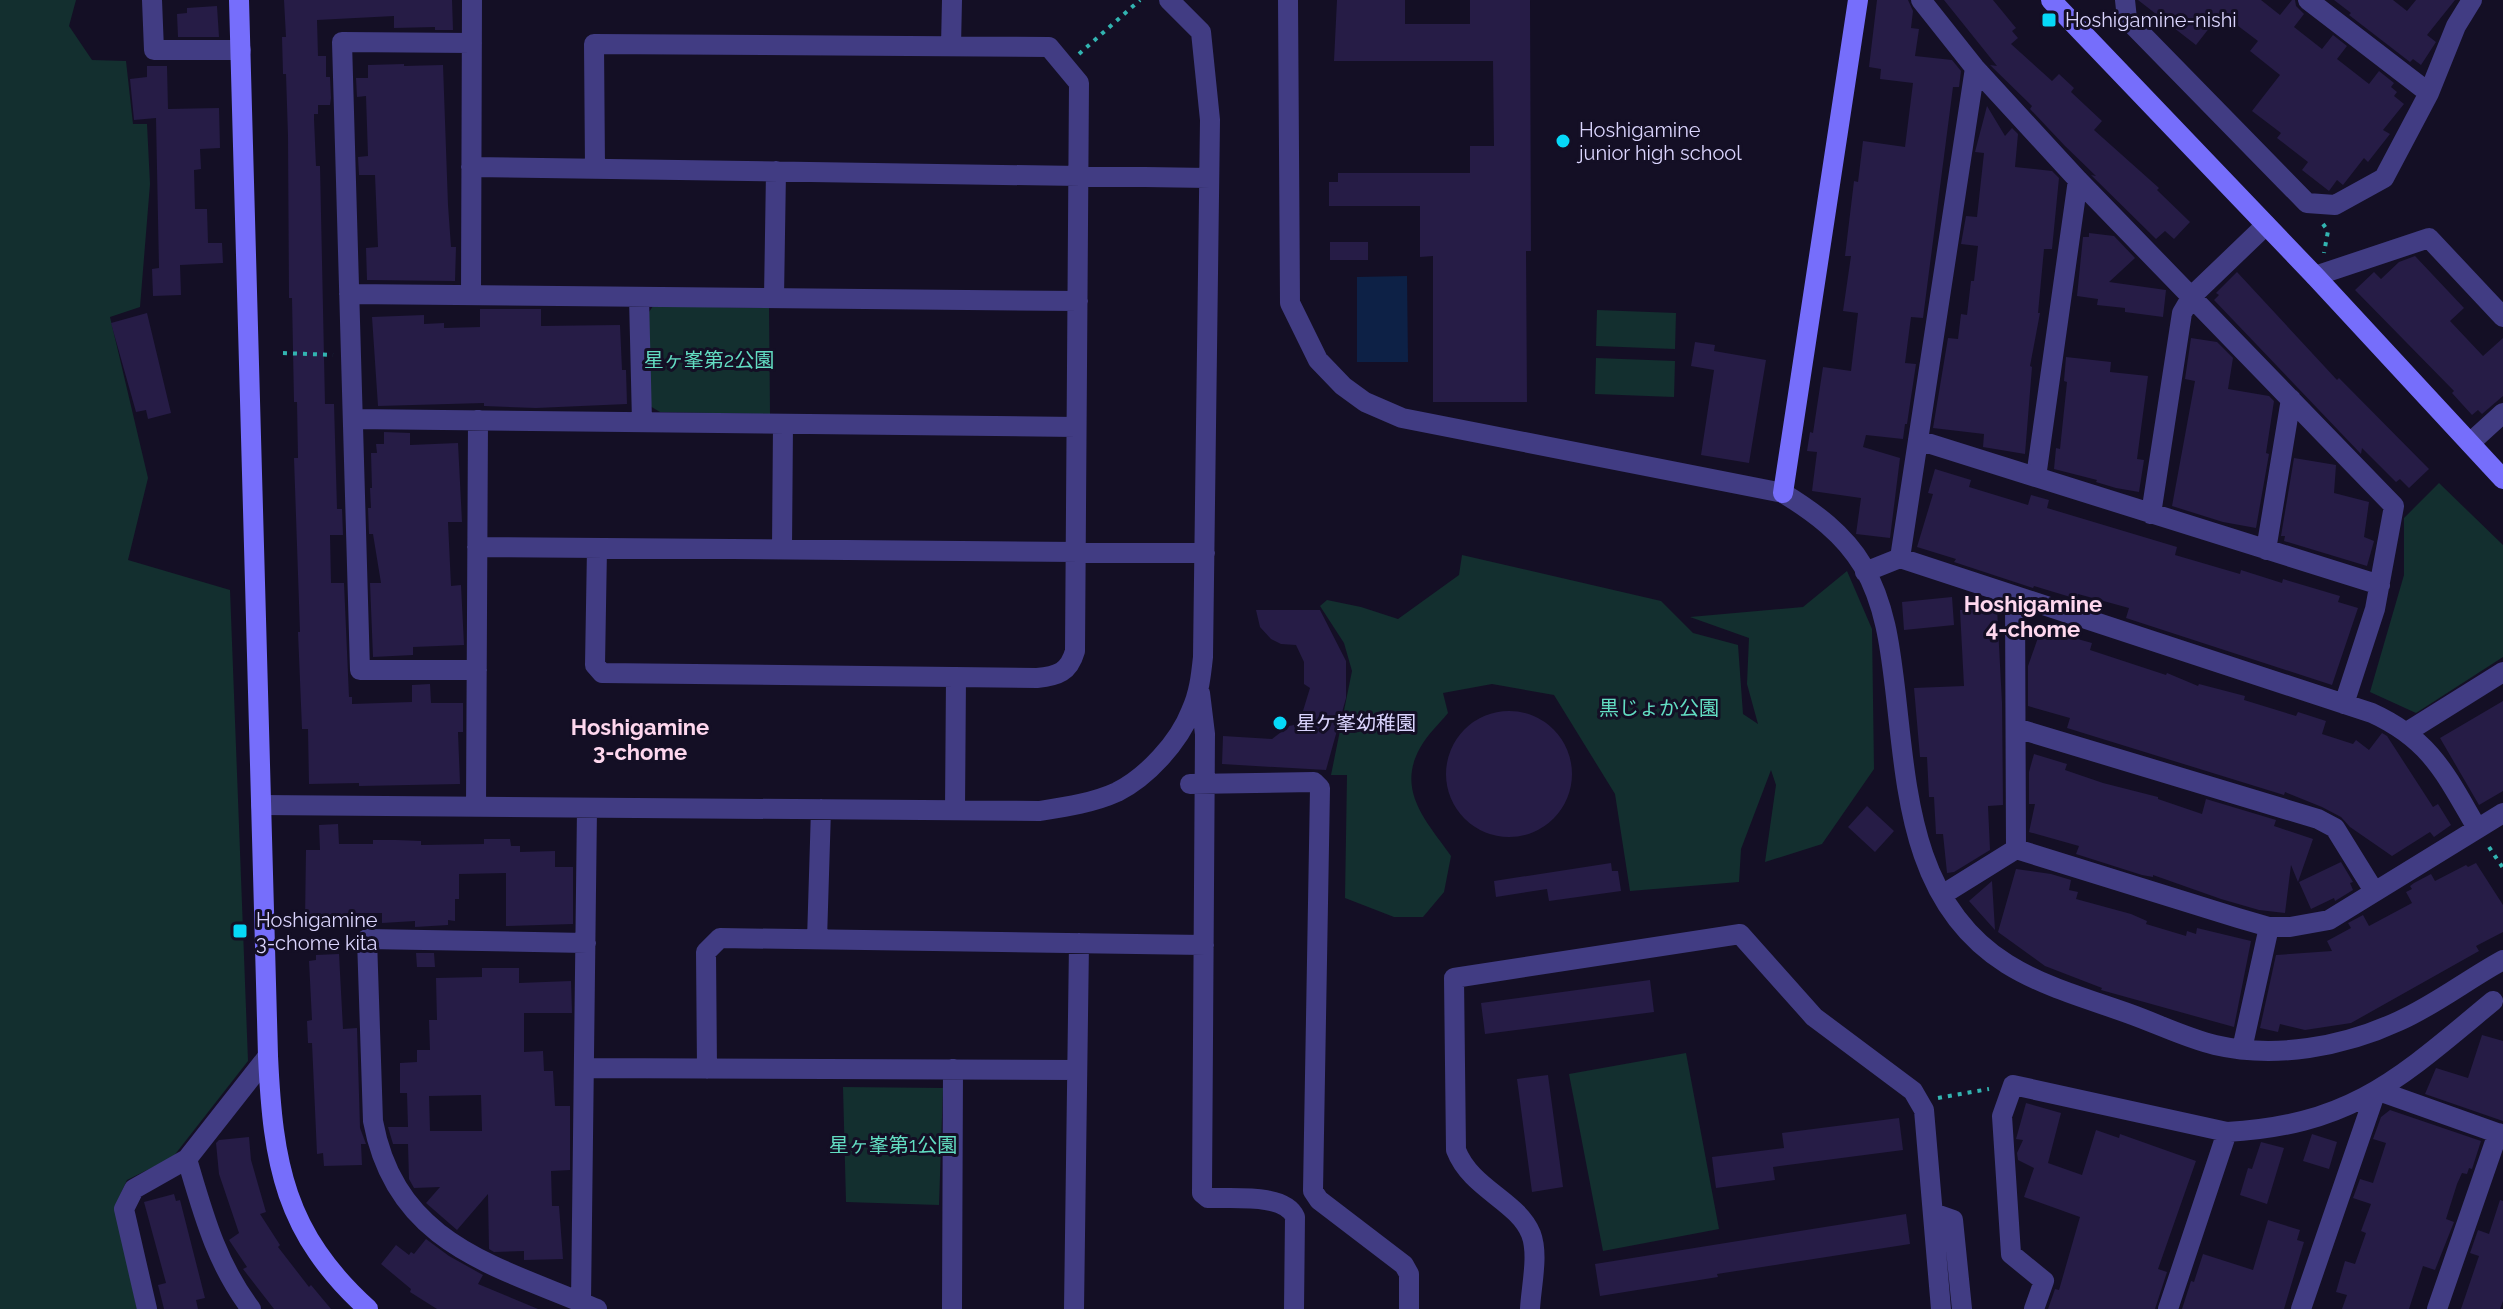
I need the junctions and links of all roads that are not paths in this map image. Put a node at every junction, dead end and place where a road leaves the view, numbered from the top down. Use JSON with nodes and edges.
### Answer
{"nodes":[{"id":1,"x":152,"y":0,"type":"edge"},
{"id":2,"x":239,"y":0,"type":"edge"},
{"id":3,"x":472,"y":0,"type":"edge"},
{"id":4,"x":952,"y":0,"type":"edge"},
{"id":5,"x":1169,"y":0,"type":"edge"},
{"id":6,"x":1288,"y":0,"type":"edge"},
{"id":7,"x":1858,"y":0,"type":"edge"},
{"id":8,"x":1921,"y":0,"type":"edge"},
{"id":9,"x":2051,"y":0,"type":"edge"},
{"id":10,"x":2125,"y":0,"type":"edge"},
{"id":11,"x":2308,"y":0,"type":"edge"},
{"id":12,"x":2472,"y":0,"type":"edge"},
{"id":13,"x":472,"y":43,"type":"junction"},
{"id":14,"x":951,"y":46,"type":"junction"},
{"id":15,"x":241,"y":50,"type":"junction"},
{"id":16,"x":1975,"y":68,"type":"junction"},
{"id":17,"x":2429,"y":93,"type":"junction"},
{"id":18,"x":471,"y":167,"type":"junction"},
{"id":19,"x":595,"y":168,"type":"junction"},
{"id":20,"x":776,"y":171,"type":"junction"},
{"id":21,"x":1078,"y":176,"type":"junction"},
{"id":22,"x":1209,"y":178,"type":"junction"},
{"id":23,"x":2078,"y":180,"type":"junction"},
{"id":24,"x":2266,"y":225,"type":"junction"},
{"id":25,"x":2314,"y":275,"type":"junction"},
{"id":26,"x":349,"y":294,"type":"junction"},
{"id":27,"x":471,"y":295,"type":"junction"},
{"id":28,"x":2192,"y":296,"type":"junction"},
{"id":29,"x":639,"y":297,"type":"junction"},
{"id":30,"x":774,"y":298,"type":"junction"},
{"id":31,"x":1078,"y":301,"type":"junction"},
{"id":32,"x":2503,"y":317,"type":"edge"},
{"id":33,"x":2291,"y":399,"type":"junction"},
{"id":34,"x":2503,"y":413,"type":"edge"},
{"id":35,"x":353,"y":419,"type":"junction"},
{"id":36,"x":478,"y":420,"type":"junction"},
{"id":37,"x":642,"y":422,"type":"junction"},
{"id":38,"x":783,"y":424,"type":"junction"},
{"id":39,"x":1076,"y":427,"type":"junction"},
{"id":40,"x":1918,"y":440,"type":"junction"},
{"id":41,"x":2470,"y":443,"type":"junction"},
{"id":42,"x":2036,"y":477,"type":"junction"},
{"id":43,"x":2503,"y":479,"type":"edge"},
{"id":44,"x":1783,"y":493,"type":"junction"},
{"id":45,"x":2151,"y":514,"type":"junction"},
{"id":46,"x":477,"y":547,"type":"junction"},
{"id":47,"x":597,"y":548,"type":"junction"},
{"id":48,"x":782,"y":549,"type":"junction"},
{"id":49,"x":2266,"y":550,"type":"junction"},
{"id":50,"x":1076,"y":552,"type":"junction"},
{"id":51,"x":1205,"y":553,"type":"junction"},
{"id":52,"x":1900,"y":558,"type":"junction"},
{"id":53,"x":1865,"y":572,"type":"junction"},
{"id":54,"x":2380,"y":585,"type":"junction"},
{"id":55,"x":2015,"y":596,"type":"junction"},
{"id":56,"x":477,"y":670,"type":"junction"},
{"id":57,"x":2503,"y":672,"type":"edge"},
{"id":58,"x":956,"y":677,"type":"junction"},
{"id":59,"x":1199,"y":689,"type":"junction"},
{"id":60,"x":2344,"y":704,"type":"junction"},
{"id":61,"x":2016,"y":728,"type":"junction"},
{"id":62,"x":2407,"y":732,"type":"junction"},
{"id":63,"x":1198,"y":784,"type":"junction"},
{"id":64,"x":261,"y":805,"type":"junction"},
{"id":65,"x":476,"y":807,"type":"junction"},
{"id":66,"x":587,"y":808,"type":"junction"},
{"id":67,"x":821,"y":809,"type":"junction"},
{"id":68,"x":955,"y":810,"type":"junction"},
{"id":69,"x":2503,"y":813,"type":"edge"},
{"id":70,"x":2477,"y":828,"type":"junction"},
{"id":71,"x":2016,"y":849,"type":"junction"},
{"id":72,"x":2374,"y":891,"type":"junction"},
{"id":73,"x":1942,"y":895,"type":"junction"},
{"id":74,"x":2269,"y":927,"type":"junction"},
{"id":75,"x":817,"y":940,"type":"junction"},
{"id":76,"x":586,"y":943,"type":"junction"},
{"id":77,"x":1079,"y":943,"type":"junction"},
{"id":78,"x":1204,"y":945,"type":"junction"},
{"id":79,"x":2503,"y":960,"type":"edge"},
{"id":80,"x":2477,"y":974,"type":"junction"},
{"id":81,"x":2498,"y":1003,"type":"edge"},
{"id":82,"x":2242,"y":1049,"type":"junction"},
{"id":83,"x":268,"y":1056,"type":"junction"},
{"id":84,"x":584,"y":1068,"type":"junction"},
{"id":85,"x":707,"y":1069,"type":"junction"},
{"id":86,"x":953,"y":1069,"type":"junction"},
{"id":87,"x":1077,"y":1070,"type":"junction"},
{"id":88,"x":2377,"y":1092,"type":"junction"},
{"id":89,"x":2227,"y":1132,"type":"junction"},
{"id":90,"x":2500,"y":1134,"type":"edge"},
{"id":91,"x":187,"y":1159,"type":"junction"},
{"id":92,"x":1933,"y":1213,"type":"junction"},
{"id":93,"x":589,"y":1306,"type":"edge"},
{"id":94,"x":147,"y":1309,"type":"edge"},
{"id":95,"x":251,"y":1309,"type":"edge"},
{"id":96,"x":368,"y":1309,"type":"edge"},
{"id":97,"x":952,"y":1309,"type":"edge"},
{"id":98,"x":1074,"y":1309,"type":"edge"},
{"id":99,"x":1294,"y":1309,"type":"edge"},
{"id":100,"x":1409,"y":1309,"type":"edge"},
{"id":101,"x":1530,"y":1309,"type":"edge"},
{"id":102,"x":1941,"y":1309,"type":"edge"},
{"id":103,"x":1962,"y":1309,"type":"edge"},
{"id":104,"x":2034,"y":1309,"type":"edge"},
{"id":105,"x":2168,"y":1309,"type":"edge"},
{"id":106,"x":2301,"y":1309,"type":"edge"},
{"id":107,"x":2437,"y":1309,"type":"edge"}],
"edges":[{"from":1,"to":15,"type":"street"},
{"from":2,"to":15,"type":"street"},
{"from":3,"to":13,"type":"street"},
{"from":4,"to":14,"type":"street"},
{"from":5,"to":22,"type":"street"},
{"from":6,"to":44,"type":"street"},
{"from":7,"to":44,"type":"street"},
{"from":8,"to":16,"type":"street"},
{"from":9,"to":24,"type":"street"},
{"from":10,"to":17,"type":"street"},
{"from":11,"to":17,"type":"street"},
{"from":12,"to":17,"type":"street"},
{"from":13,"to":18,"type":"street"},
{"from":13,"to":26,"type":"street"},
{"from":14,"to":19,"type":"street"},
{"from":14,"to":21,"type":"street"},
{"from":15,"to":64,"type":"street"},
{"from":16,"to":23,"type":"street"},
{"from":16,"to":40,"type":"street"},
{"from":18,"to":19,"type":"street"},
{"from":18,"to":27,"type":"street"},
{"from":19,"to":20,"type":"street"},
{"from":20,"to":21,"type":"street"},
{"from":20,"to":30,"type":"street"},
{"from":21,"to":22,"type":"street"},
{"from":21,"to":31,"type":"street"},
{"from":22,"to":51,"type":"street"},
{"from":23,"to":28,"type":"street"},
{"from":23,"to":42,"type":"street"},
{"from":24,"to":25,"type":"street"},
{"from":24,"to":28,"type":"street"},
{"from":25,"to":32,"type":"street"},
{"from":25,"to":41,"type":"street"},
{"from":26,"to":27,"type":"street"},
{"from":26,"to":35,"type":"street"},
{"from":27,"to":29,"type":"street"},
{"from":28,"to":33,"type":"street"},
{"from":28,"to":45,"type":"street"},
{"from":29,"to":30,"type":"street"},
{"from":29,"to":37,"type":"street"},
{"from":30,"to":31,"type":"street"},
{"from":31,"to":39,"type":"street"},
{"from":33,"to":49,"type":"street"},
{"from":33,"to":54,"type":"street"},
{"from":34,"to":41,"type":"street"},
{"from":35,"to":36,"type":"street"},
{"from":35,"to":56,"type":"street"},
{"from":36,"to":37,"type":"street"},
{"from":36,"to":46,"type":"street"},
{"from":37,"to":38,"type":"street"},
{"from":38,"to":39,"type":"street"},
{"from":38,"to":48,"type":"street"},
{"from":39,"to":50,"type":"street"},
{"from":40,"to":42,"type":"street"},
{"from":40,"to":52,"type":"street"},
{"from":41,"to":43,"type":"street"},
{"from":42,"to":45,"type":"street"},
{"from":44,"to":53,"type":"street"},
{"from":45,"to":49,"type":"street"},
{"from":46,"to":47,"type":"street"},
{"from":46,"to":56,"type":"street"},
{"from":47,"to":48,"type":"street"},
{"from":47,"to":58,"type":"street"},
{"from":48,"to":50,"type":"street"},
{"from":49,"to":54,"type":"street"},
{"from":50,"to":51,"type":"street"},
{"from":50,"to":58,"type":"street"},
{"from":51,"to":59,"type":"street"},
{"from":52,"to":53,"type":"street"},
{"from":52,"to":55,"type":"street"},
{"from":53,"to":73,"type":"street"},
{"from":54,"to":60,"type":"street"},
{"from":55,"to":60,"type":"street"},
{"from":55,"to":61,"type":"street"},
{"from":56,"to":65,"type":"street"},
{"from":57,"to":62,"type":"street"},
{"from":58,"to":68,"type":"street"},
{"from":59,"to":63,"type":"street"},
{"from":59,"to":68,"type":"street"},
{"from":60,"to":62,"type":"street"},
{"from":61,"to":71,"type":"street"},
{"from":61,"to":72,"type":"street"},
{"from":62,"to":70,"type":"street"},
{"from":63,"to":78,"type":"street"},
{"from":63,"to":100,"type":"street"},
{"from":64,"to":65,"type":"street"},
{"from":64,"to":83,"type":"street"},
{"from":65,"to":66,"type":"street"},
{"from":66,"to":67,"type":"street"},
{"from":66,"to":76,"type":"street"},
{"from":67,"to":68,"type":"street"},
{"from":67,"to":75,"type":"street"},
{"from":69,"to":70,"type":"street"},
{"from":70,"to":72,"type":"street"},
{"from":71,"to":73,"type":"street"},
{"from":71,"to":74,"type":"street"},
{"from":72,"to":74,"type":"street"},
{"from":73,"to":82,"type":"street"},
{"from":74,"to":82,"type":"street"},
{"from":75,"to":77,"type":"street"},
{"from":75,"to":85,"type":"street"},
{"from":76,"to":84,"type":"street"},
{"from":76,"to":93,"type":"street"},
{"from":77,"to":78,"type":"street"},
{"from":77,"to":87,"type":"street"},
{"from":78,"to":99,"type":"street"},
{"from":79,"to":80,"type":"street"},
{"from":80,"to":81,"type":"street"},
{"from":80,"to":82,"type":"street"},
{"from":81,"to":88,"type":"street"},
{"from":83,"to":91,"type":"street"},
{"from":83,"to":96,"type":"street"},
{"from":84,"to":85,"type":"street"},
{"from":84,"to":93,"type":"street"},
{"from":85,"to":86,"type":"street"},
{"from":86,"to":87,"type":"street"},
{"from":86,"to":97,"type":"street"},
{"from":87,"to":98,"type":"street"},
{"from":88,"to":89,"type":"street"},
{"from":88,"to":90,"type":"street"},
{"from":88,"to":106,"type":"street"},
{"from":89,"to":104,"type":"street"},
{"from":89,"to":105,"type":"street"},
{"from":90,"to":107,"type":"street"},
{"from":91,"to":94,"type":"street"},
{"from":91,"to":95,"type":"street"},
{"from":92,"to":101,"type":"street"},
{"from":92,"to":102,"type":"street"},
{"from":92,"to":103,"type":"street"}]}
